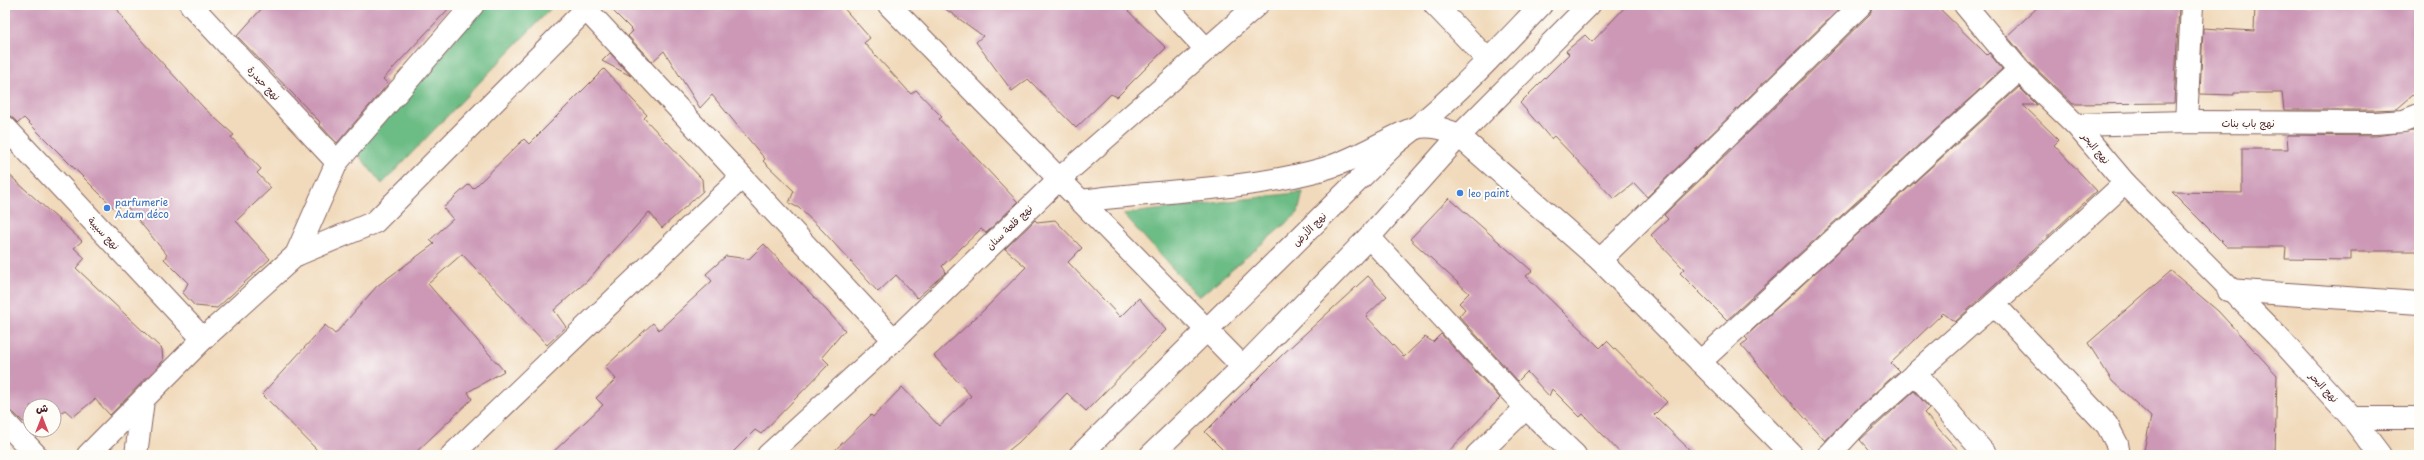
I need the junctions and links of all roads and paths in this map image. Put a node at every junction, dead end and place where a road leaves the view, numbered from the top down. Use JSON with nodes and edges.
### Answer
{"nodes":[{"id":1,"x":191,"y":5,"type":"edge"},
{"id":2,"x":889,"y":5,"type":"edge"},
{"id":3,"x":1165,"y":5,"type":"edge"},
{"id":4,"x":1257,"y":5,"type":"edge"},
{"id":5,"x":1435,"y":5,"type":"edge"},
{"id":6,"x":1541,"y":5,"type":"edge"},
{"id":7,"x":1589,"y":5,"type":"edge"},
{"id":8,"x":1861,"y":5,"type":"edge"},
{"id":9,"x":1965,"y":5,"type":"edge"},
{"id":10,"x":2192,"y":5,"type":"edge"},
{"id":11,"x":469,"y":7,"type":"edge"},
{"id":12,"x":584,"y":7,"type":"edge"},
{"id":13,"x":1205,"y":48,"type":"junction"},
{"id":14,"x":1488,"y":60,"type":"junction"},
{"id":15,"x":2019,"y":70,"type":"junction"},
{"id":16,"x":2419,"y":115,"type":"edge"},
{"id":17,"x":2186,"y":122,"type":"junction"},
{"id":18,"x":2076,"y":125,"type":"junction"},
{"id":19,"x":5,"y":127,"type":"edge"},
{"id":20,"x":1417,"y":127,"type":"junction"},
{"id":21,"x":1459,"y":136,"type":"junction"},
{"id":22,"x":337,"y":162,"type":"junction"},
{"id":23,"x":742,"y":176,"type":"junction"},
{"id":24,"x":1059,"y":179,"type":"junction"},
{"id":25,"x":2125,"y":183,"type":"junction"},
{"id":26,"x":1080,"y":201,"type":"junction"},
{"id":27,"x":1369,"y":237,"type":"junction"},
{"id":28,"x":296,"y":255,"type":"junction"},
{"id":29,"x":1600,"y":260,"type":"junction"},
{"id":30,"x":2228,"y":290,"type":"junction"},
{"id":31,"x":2419,"y":303,"type":"edge"},
{"id":32,"x":1994,"y":304,"type":"junction"},
{"id":33,"x":1208,"y":330,"type":"junction"},
{"id":34,"x":203,"y":339,"type":"junction"},
{"id":35,"x":894,"y":340,"type":"junction"},
{"id":36,"x":1700,"y":362,"type":"junction"},
{"id":37,"x":1243,"y":367,"type":"junction"},
{"id":38,"x":1915,"y":373,"type":"junction"},
{"id":39,"x":143,"y":400,"type":"junction"},
{"id":40,"x":1526,"y":408,"type":"junction"},
{"id":41,"x":2352,"y":418,"type":"junction"},
{"id":42,"x":2419,"y":418,"type":"edge"},
{"id":43,"x":5,"y":422,"type":"edge"},
{"id":44,"x":36,"y":455,"type":"edge"},
{"id":45,"x":88,"y":455,"type":"edge"},
{"id":46,"x":136,"y":455,"type":"edge"},
{"id":47,"x":452,"y":455,"type":"edge"},
{"id":48,"x":768,"y":455,"type":"edge"},
{"id":49,"x":1080,"y":455,"type":"edge"},
{"id":50,"x":1151,"y":455,"type":"edge"},
{"id":51,"x":1477,"y":455,"type":"edge"},
{"id":52,"x":1576,"y":455,"type":"edge"},
{"id":53,"x":1792,"y":455,"type":"edge"},
{"id":54,"x":1829,"y":455,"type":"edge"},
{"id":55,"x":1986,"y":455,"type":"edge"},
{"id":56,"x":2119,"y":455,"type":"edge"},
{"id":57,"x":2380,"y":455,"type":"edge"}],
"edges":[{"from":1,"to":22,"type":"street","name":"نهج حيدرة"},
{"from":2,"to":24,"type":"street"},
{"from":3,"to":13,"type":"street"},
{"from":4,"to":13,"type":"street","name":"نهج قلعة سنان"},
{"from":5,"to":14,"type":"street"},
{"from":6,"to":14,"type":"street","name":"نهج الأرض"},
{"from":7,"to":21,"type":"street"},
{"from":8,"to":29,"type":"street"},
{"from":9,"to":15,"type":"street","name":"نهج البحر"},
{"from":10,"to":17,"type":"street"},
{"from":11,"to":22,"type":"street"},
{"from":12,"to":23,"type":"street"},
{"from":12,"to":28,"type":"street"},
{"from":13,"to":24,"type":"street","name":"نهج قلعة سنان"},
{"from":14,"to":20,"type":"street","name":"نهج الأرض"},
{"from":15,"to":18,"type":"street","name":"نهج البحر"},
{"from":15,"to":36,"type":"street"},
{"from":16,"to":17,"type":"street","name":"نهج باب بنات"},
{"from":17,"to":18,"type":"street","name":"نهج باب بنات"},
{"from":18,"to":25,"type":"street","name":"نهج البحر"},
{"from":19,"to":34,"type":"street","name":"نهج سبيبة"},
{"from":20,"to":21,"type":"street"},
{"from":20,"to":26,"type":"street"},
{"from":20,"to":33,"type":"street","name":"نهج الأرض"},
{"from":21,"to":27,"type":"street"},
{"from":21,"to":29,"type":"street"},
{"from":22,"to":28,"type":"street"},
{"from":23,"to":35,"type":"street"},
{"from":23,"to":47,"type":"street"},
{"from":24,"to":26,"type":"street"},
{"from":24,"to":35,"type":"street","name":"نهج قلعة سنان"},
{"from":25,"to":30,"type":"street","name":"نهج البحر"},
{"from":25,"to":32,"type":"street"},
{"from":26,"to":33,"type":"street"},
{"from":27,"to":37,"type":"street"},
{"from":27,"to":40,"type":"street"},
{"from":28,"to":34,"type":"street"},
{"from":29,"to":36,"type":"street"},
{"from":30,"to":31,"type":"street"},
{"from":30,"to":41,"type":"street","name":"نهج البحر"},
{"from":32,"to":38,"type":"street"},
{"from":32,"to":56,"type":"street"},
{"from":33,"to":37,"type":"street"},
{"from":33,"to":49,"type":"street","name":"نهج الأرض"},
{"from":34,"to":39,"type":"street"},
{"from":35,"to":48,"type":"street","name":"نهج قلعة سنان"},
{"from":36,"to":53,"type":"street"},
{"from":37,"to":50,"type":"street"},
{"from":38,"to":54,"type":"street"},
{"from":38,"to":55,"type":"street"},
{"from":39,"to":45,"type":"street"},
{"from":39,"to":46,"type":"street"},
{"from":40,"to":51,"type":"street"},
{"from":40,"to":52,"type":"street"},
{"from":41,"to":42,"type":"street"},
{"from":41,"to":57,"type":"street","name":"نهج البحر"},
{"from":43,"to":44,"type":"street"}]}
